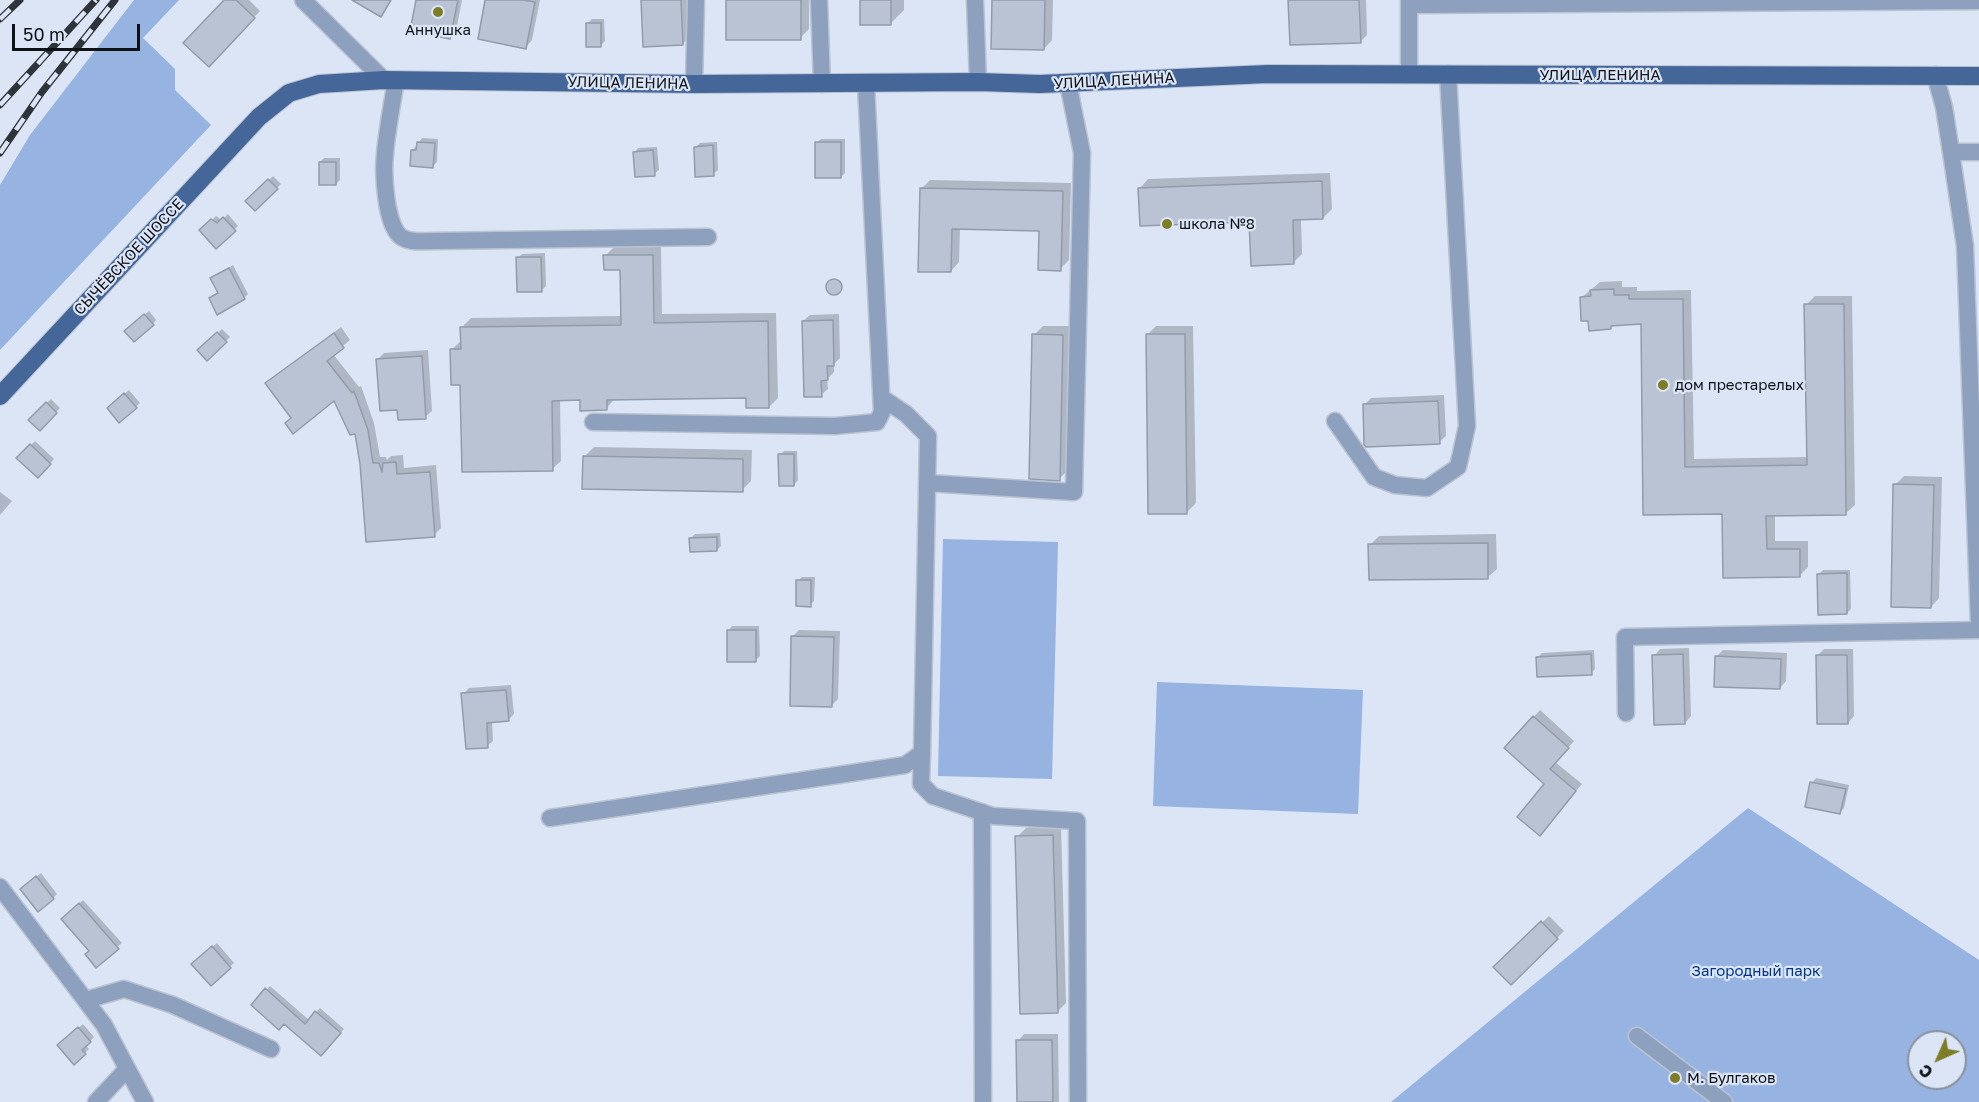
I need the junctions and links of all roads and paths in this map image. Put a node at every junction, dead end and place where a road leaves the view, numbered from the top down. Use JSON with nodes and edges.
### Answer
{"nodes":[{"id":1,"x":303,"y":0,"type":"edge"},
{"id":2,"x":696,"y":0,"type":"edge"},
{"id":3,"x":819,"y":0,"type":"edge"},
{"id":4,"x":975,"y":0,"type":"edge"},
{"id":5,"x":1979,"y":1,"type":"edge"},
{"id":6,"x":1409,"y":2,"type":"edge"},
{"id":7,"x":1448,"y":74,"type":"junction"},
{"id":8,"x":1409,"y":75,"type":"junction"},
{"id":9,"x":1935,"y":75,"type":"junction"},
{"id":10,"x":1979,"y":76,"type":"edge"},
{"id":11,"x":390,"y":80,"type":"junction"},
{"id":12,"x":978,"y":82,"type":"junction"},
{"id":13,"x":1068,"y":83,"type":"junction"},
{"id":14,"x":694,"y":84,"type":"junction"},
{"id":15,"x":822,"y":84,"type":"junction"},
{"id":16,"x":866,"y":84,"type":"junction"},
{"id":17,"x":259,"y":117,"type":"joint"},
{"id":18,"x":1951,"y":152,"type":"junction"},
{"id":19,"x":1979,"y":152,"type":"edge"},
{"id":20,"x":708,"y":237,"type":"dead end"},
{"id":21,"x":1972,"y":246,"type":"edge"},
{"id":22,"x":0,"y":396,"type":"edge"},
{"id":23,"x":882,"y":398,"type":"junction"},
{"id":24,"x":1335,"y":421,"type":"dead end"},
{"id":25,"x":593,"y":422,"type":"dead end"},
{"id":26,"x":927,"y":483,"type":"junction"},
{"id":27,"x":1979,"y":624,"type":"edge"},
{"id":28,"x":1979,"y":630,"type":"edge"},
{"id":29,"x":1626,"y":713,"type":"dead end"},
{"id":30,"x":922,"y":753,"type":"junction"},
{"id":31,"x":982,"y":812,"type":"junction"},
{"id":32,"x":550,"y":818,"type":"dead end"},
{"id":33,"x":0,"y":886,"type":"edge"},
{"id":34,"x":86,"y":1000,"type":"junction"},
{"id":35,"x":1637,"y":1036,"type":"dead end"},
{"id":36,"x":271,"y":1049,"type":"dead end"},
{"id":37,"x":128,"y":1069,"type":"junction"},
{"id":38,"x":96,"y":1102,"type":"edge"},
{"id":39,"x":145,"y":1102,"type":"edge"},
{"id":40,"x":983,"y":1102,"type":"edge"},
{"id":41,"x":1078,"y":1102,"type":"edge"},
{"id":42,"x":1724,"y":1102,"type":"edge"}],
"edges":[{"from":1,"to":11,"type":"street"},
{"from":2,"to":14,"type":"street"},
{"from":3,"to":15,"type":"street"},
{"from":4,"to":12,"type":"street"},
{"from":5,"to":6,"type":"street"},
{"from":6,"to":8,"type":"street"},
{"from":7,"to":8,"type":"main road","name":"УЛИЦА ЛЕНИНА"},
{"from":7,"to":9,"type":"main road","name":"УЛИЦА ЛЕНИНА"},
{"from":7,"to":24,"type":"street"},
{"from":8,"to":13,"type":"main road","name":"УЛИЦА ЛЕНИНА"},
{"from":9,"to":10,"type":"main road","name":"УЛИЦА ЛЕНИНА"},
{"from":9,"to":18,"type":"street"},
{"from":11,"to":14,"type":"main road","name":"УЛИЦА ЛЕНИНА"},
{"from":11,"to":17,"type":"main road","name":"УЛИЦА ЛЕНИНА"},
{"from":11,"to":20,"type":"street"},
{"from":12,"to":13,"type":"main road","name":"УЛИЦА ЛЕНИНА"},
{"from":12,"to":16,"type":"main road","name":"УЛИЦА ЛЕНИНА"},
{"from":13,"to":26,"type":"street"},
{"from":14,"to":15,"type":"main road","name":"УЛИЦА ЛЕНИНА"},
{"from":15,"to":16,"type":"main road","name":"УЛИЦА ЛЕНИНА"},
{"from":16,"to":23,"type":"street"},
{"from":17,"to":22,"type":"main road","name":"СЫЧЁВСКОЕ ШОССЕ"},
{"from":18,"to":19,"type":"street"},
{"from":18,"to":21,"type":"street"},
{"from":21,"to":27,"type":"street"},
{"from":23,"to":25,"type":"street"},
{"from":23,"to":26,"type":"street"},
{"from":26,"to":30,"type":"street"},
{"from":28,"to":29,"type":"street"},
{"from":30,"to":31,"type":"street"},
{"from":30,"to":32,"type":"street"},
{"from":31,"to":40,"type":"street"},
{"from":31,"to":41,"type":"street"},
{"from":33,"to":34,"type":"street"},
{"from":34,"to":36,"type":"street"},
{"from":34,"to":37,"type":"street"},
{"from":35,"to":42,"type":"street"},
{"from":37,"to":38,"type":"street"},
{"from":37,"to":39,"type":"street"}]}
